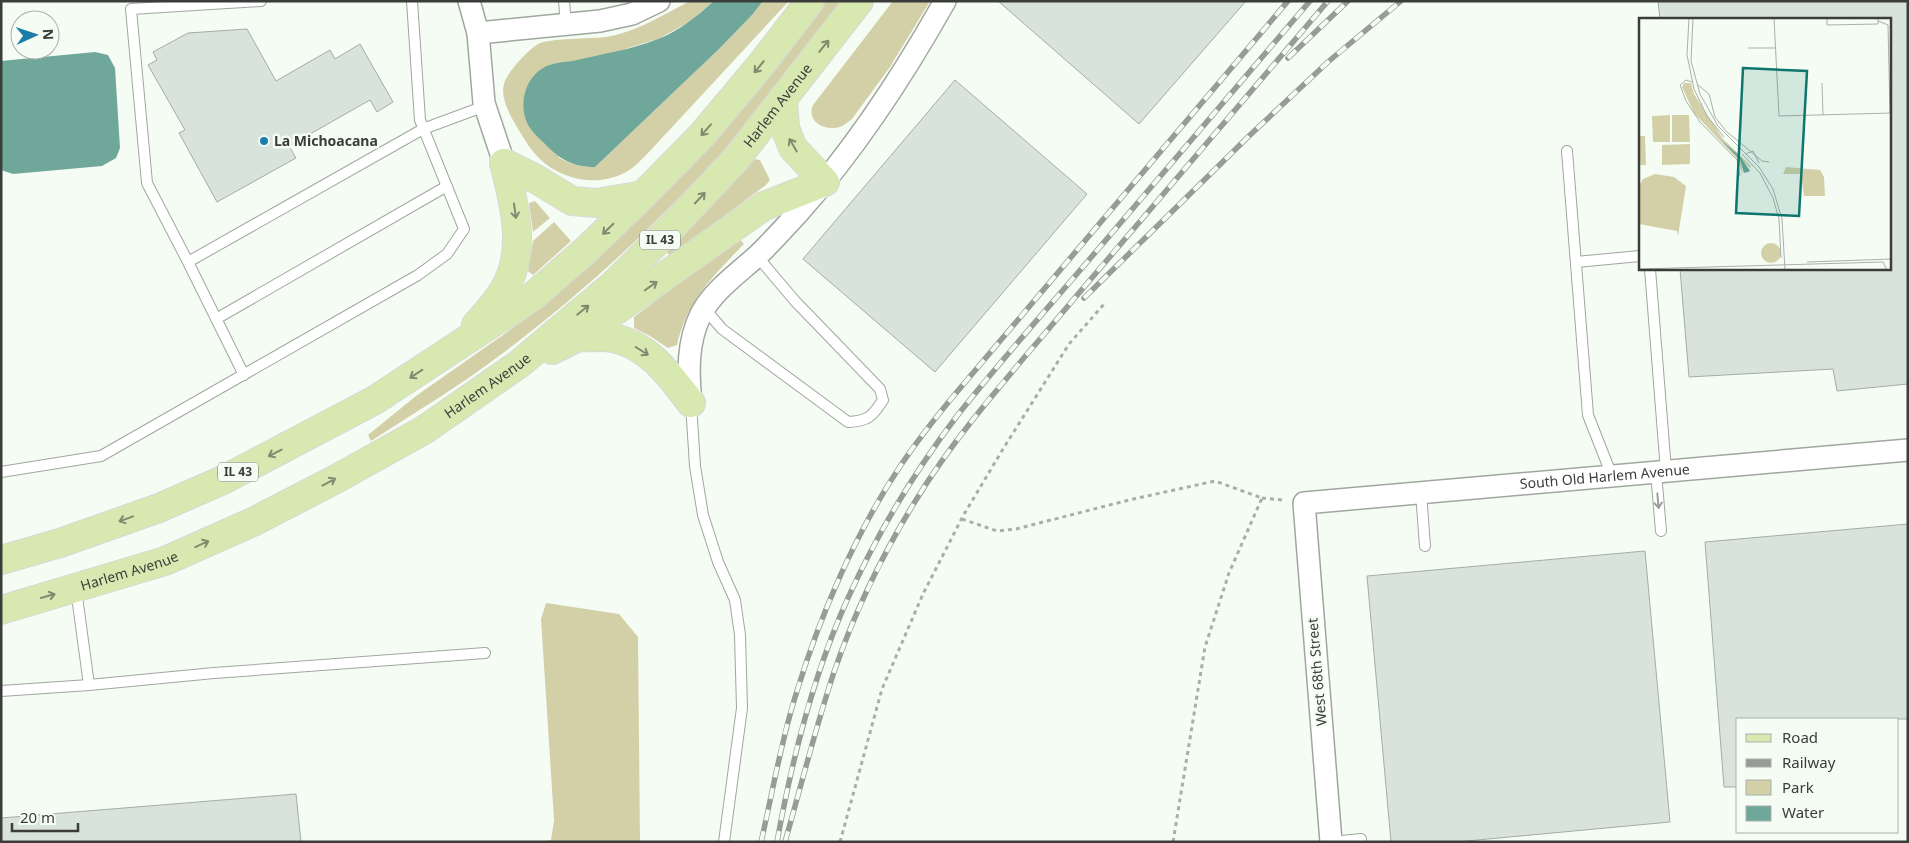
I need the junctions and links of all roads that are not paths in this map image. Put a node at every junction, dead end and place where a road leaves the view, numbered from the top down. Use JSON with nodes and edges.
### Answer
{"nodes":[{"id":1,"x":262,"y":1,"type":"edge"},
{"id":2,"x":412,"y":1,"type":"edge"},
{"id":3,"x":469,"y":1,"type":"edge"},
{"id":4,"x":564,"y":1,"type":"edge"},
{"id":5,"x":659,"y":1,"type":"edge"},
{"id":6,"x":810,"y":1,"type":"edge"},
{"id":7,"x":859,"y":1,"type":"edge"},
{"id":8,"x":945,"y":1,"type":"edge"},
{"id":9,"x":566,"y":24,"type":"junction"},
{"id":10,"x":478,"y":33,"type":"junction"},
{"id":11,"x":783,"y":98,"type":"junction"},
{"id":12,"x":485,"y":106,"type":"junction"},
{"id":13,"x":423,"y":129,"type":"junction"},
{"id":14,"x":1566,"y":151,"type":"dead end"},
{"id":15,"x":504,"y":163,"type":"junction"},
{"id":16,"x":825,"y":182,"type":"junction"},
{"id":17,"x":447,"y":186,"type":"junction"},
{"id":18,"x":643,"y":195,"type":"junction"},
{"id":19,"x":757,"y":256,"type":"junction"},
{"id":20,"x":1639,"y":256,"type":"edge"},
{"id":21,"x":188,"y":262,"type":"junction"},
{"id":22,"x":1576,"y":262,"type":"junction"},
{"id":23,"x":1650,"y":270,"type":"edge"},
{"id":24,"x":704,"y":310,"type":"junction"},
{"id":25,"x":216,"y":319,"type":"junction"},
{"id":26,"x":578,"y":337,"type":"junction"},
{"id":27,"x":457,"y":347,"type":"junction"},
{"id":28,"x":519,"y":364,"type":"junction"},
{"id":29,"x":244,"y":375,"type":"junction"},
{"id":30,"x":691,"y":403,"type":"junction"},
{"id":31,"x":1908,"y":450,"type":"edge"},
{"id":32,"x":1,"y":472,"type":"edge"},
{"id":33,"x":1661,"y":472,"type":"junction"},
{"id":34,"x":1612,"y":476,"type":"junction"},
{"id":35,"x":1421,"y":492,"type":"junction"},
{"id":36,"x":1304,"y":503,"type":"joint"},
{"id":37,"x":1661,"y":531,"type":"dead end"},
{"id":38,"x":1425,"y":546,"type":"dead end"},
{"id":39,"x":3,"y":556,"type":"edge"},
{"id":40,"x":76,"y":588,"type":"junction"},
{"id":41,"x":1,"y":610,"type":"edge"},
{"id":42,"x":485,"y":653,"type":"dead end"},
{"id":43,"x":89,"y":685,"type":"junction"},
{"id":44,"x":1,"y":691,"type":"edge"},
{"id":45,"x":1361,"y":839,"type":"dead end"},
{"id":46,"x":724,"y":842,"type":"edge"},
{"id":47,"x":1332,"y":842,"type":"edge"}],
"edges":[{"from":1,"to":21,"type":"lane"},
{"from":2,"to":13,"type":"lane"},
{"from":3,"to":10,"type":"street"},
{"from":4,"to":9,"type":"lane"},
{"from":5,"to":9,"type":"street"},
{"from":6,"to":18,"type":"main road","number":"IL 43","one_way":true},
{"from":11,"to":7,"type":"main road","name":"Harlem Avenue","number":"IL 43","one_way":true},
{"from":8,"to":16,"type":"street"},
{"from":9,"to":10,"type":"street"},
{"from":10,"to":12,"type":"street"},
{"from":16,"to":11,"type":"main road","one_way":true},
{"from":28,"to":11,"type":"main road","name":"Harlem Avenue","number":"IL 43","one_way":true},
{"from":12,"to":13,"type":"lane"},
{"from":12,"to":15,"type":"street"},
{"from":13,"to":17,"type":"lane"},
{"from":13,"to":21,"type":"lane"},
{"from":14,"to":22,"type":"lane"},
{"from":15,"to":18,"type":"main road"},
{"from":15,"to":27,"type":"main road","one_way":true},
{"from":16,"to":19,"type":"street"},
{"from":26,"to":16,"type":"main road","one_way":true},
{"from":17,"to":25,"type":"lane"},
{"from":17,"to":29,"type":"lane"},
{"from":18,"to":27,"type":"main road","number":"IL 43","one_way":true},
{"from":19,"to":24,"type":"street"},
{"from":19,"to":24,"type":"lane"},
{"from":20,"to":22,"type":"lane"},
{"from":21,"to":25,"type":"lane"},
{"from":22,"to":34,"type":"lane"},
{"from":23,"to":33,"type":"lane"},
{"from":24,"to":30,"type":"street"},
{"from":25,"to":29,"type":"lane"},
{"from":26,"to":28,"type":"main road"},
{"from":26,"to":30,"type":"main road","one_way":true},
{"from":27,"to":39,"type":"main road","number":"IL 43","one_way":true},
{"from":40,"to":28,"type":"main road","name":"Harlem Avenue","number":"IL 43","one_way":true},
{"from":29,"to":32,"type":"lane"},
{"from":30,"to":46,"type":"lane"},
{"from":31,"to":33,"type":"street","name":"South Old Harlem Avenue"},
{"from":33,"to":34,"type":"street","name":"South Old Harlem Avenue"},
{"from":33,"to":37,"type":"lane","one_way":true},
{"from":34,"to":35,"type":"street","name":"South Old Harlem Avenue"},
{"from":35,"to":36,"type":"street","name":"South Old Harlem Avenue"},
{"from":35,"to":38,"type":"lane"},
{"from":36,"to":47,"type":"street","name":"West 68th Street"},
{"from":41,"to":40,"type":"main road","name":"Harlem Avenue","number":"IL 43","one_way":true},
{"from":40,"to":43,"type":"lane"},
{"from":42,"to":43,"type":"lane"},
{"from":43,"to":44,"type":"lane"},
{"from":45,"to":47,"type":"lane"}]}
